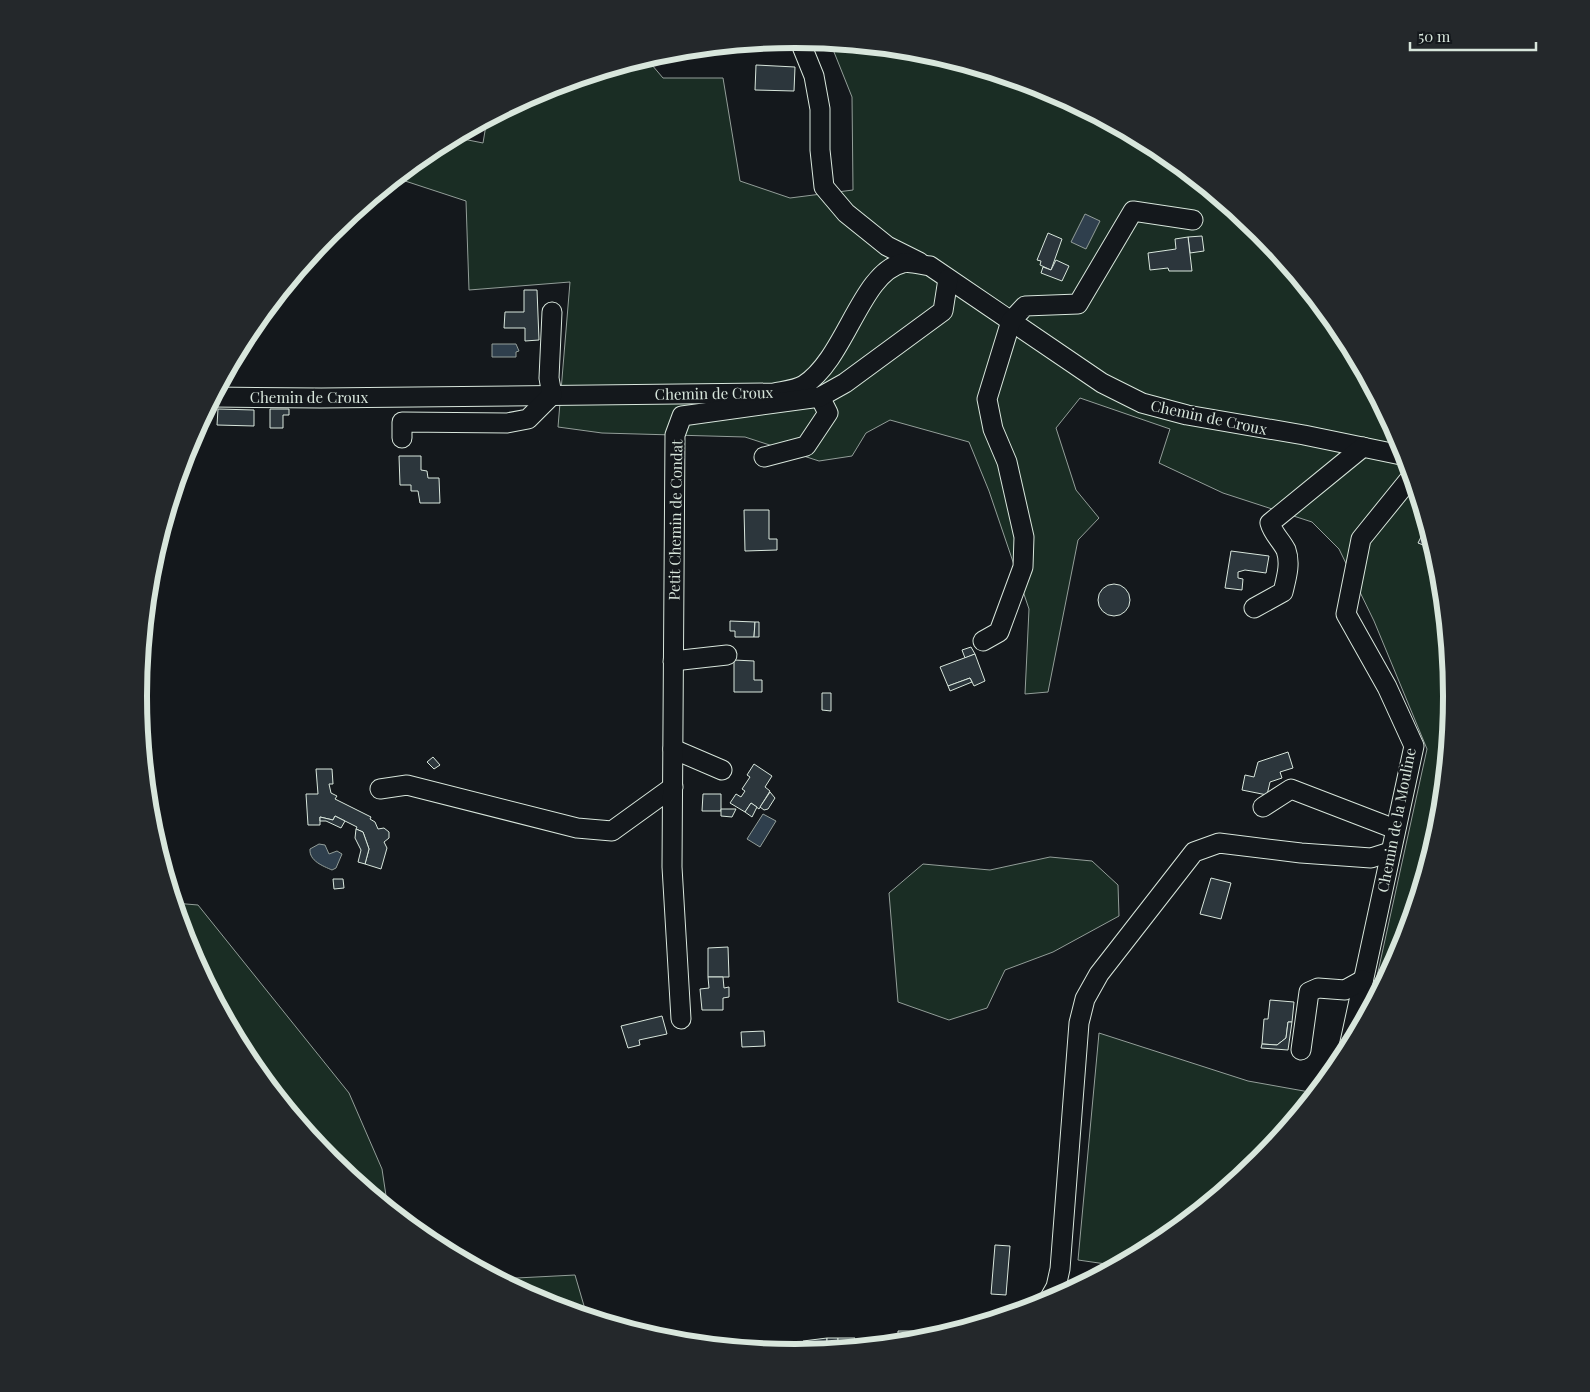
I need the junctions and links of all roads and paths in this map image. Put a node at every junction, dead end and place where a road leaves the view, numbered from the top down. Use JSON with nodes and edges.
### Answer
{"nodes":[{"id":1,"x":803,"y":48,"type":"edge"},
{"id":2,"x":1193,"y":220,"type":"dead end"},
{"id":3,"x":930,"y":266,"type":"junction"},
{"id":4,"x":948,"y":279,"type":"junction"},
{"id":5,"x":552,"y":312,"type":"dead end"},
{"id":6,"x":1012,"y":321,"type":"junction"},
{"id":7,"x":552,"y":394,"type":"junction"},
{"id":8,"x":219,"y":397,"type":"edge"},
{"id":9,"x":820,"y":397,"type":"junction"},
{"id":10,"x":402,"y":438,"type":"dead end"},
{"id":11,"x":1363,"y":448,"type":"junction"},
{"id":12,"x":1396,"y":454,"type":"edge"},
{"id":13,"x":764,"y":457,"type":"dead end"},
{"id":14,"x":1407,"y":482,"type":"edge"},
{"id":15,"x":1254,"y":608,"type":"dead end"},
{"id":16,"x":983,"y":640,"type":"dead end"},
{"id":17,"x":727,"y":655,"type":"dead end"},
{"id":18,"x":673,"y":660,"type":"junction"},
{"id":19,"x":673,"y":749,"type":"junction"},
{"id":20,"x":722,"y":770,"type":"dead end"},
{"id":21,"x":673,"y":787,"type":"junction"},
{"id":22,"x":380,"y":789,"type":"dead end"},
{"id":23,"x":1263,"y":807,"type":"dead end"},
{"id":24,"x":1395,"y":829,"type":"junction"},
{"id":25,"x":1390,"y":852,"type":"junction"},
{"id":26,"x":1363,"y":980,"type":"junction"},
{"id":27,"x":681,"y":1019,"type":"dead end"},
{"id":28,"x":1353,"y":1025,"type":"edge"},
{"id":29,"x":1302,"y":1050,"type":"dead end"},
{"id":30,"x":1054,"y":1290,"type":"edge"}],
"edges":[{"from":1,"to":3,"type":"street"},
{"from":2,"to":6,"type":"street"},
{"from":3,"to":4,"type":"street","name":"Chemin de Croux"},
{"from":3,"to":7,"type":"street","name":"Chemin de Croux"},
{"from":4,"to":6,"type":"street","name":"Chemin de Croux"},
{"from":4,"to":9,"type":"street","name":"Petit Chemin de Condat"},
{"from":5,"to":7,"type":"street"},
{"from":6,"to":11,"type":"street","name":"Chemin de Croux"},
{"from":6,"to":16,"type":"street"},
{"from":7,"to":8,"type":"street","name":"Chemin de Croux"},
{"from":7,"to":10,"type":"street"},
{"from":9,"to":13,"type":"street"},
{"from":9,"to":18,"type":"street","name":"Petit Chemin de Condat"},
{"from":11,"to":12,"type":"street","name":"Chemin de Croux"},
{"from":11,"to":15,"type":"street"},
{"from":14,"to":24,"type":"street","name":"Chemin de la Mouline"},
{"from":17,"to":18,"type":"street"},
{"from":18,"to":19,"type":"street","name":"Petit Chemin de Condat"},
{"from":19,"to":20,"type":"street"},
{"from":19,"to":21,"type":"street","name":"Petit Chemin de Condat"},
{"from":21,"to":22,"type":"street"},
{"from":21,"to":27,"type":"street","name":"Petit Chemin de Condat"},
{"from":23,"to":24,"type":"street"},
{"from":24,"to":25,"type":"street","name":"Chemin de la Mouline"},
{"from":25,"to":26,"type":"street","name":"Chemin de la Mouline"},
{"from":25,"to":30,"type":"street"},
{"from":26,"to":28,"type":"street","name":"Chemin de la Mouline"},
{"from":26,"to":29,"type":"street"}]}
